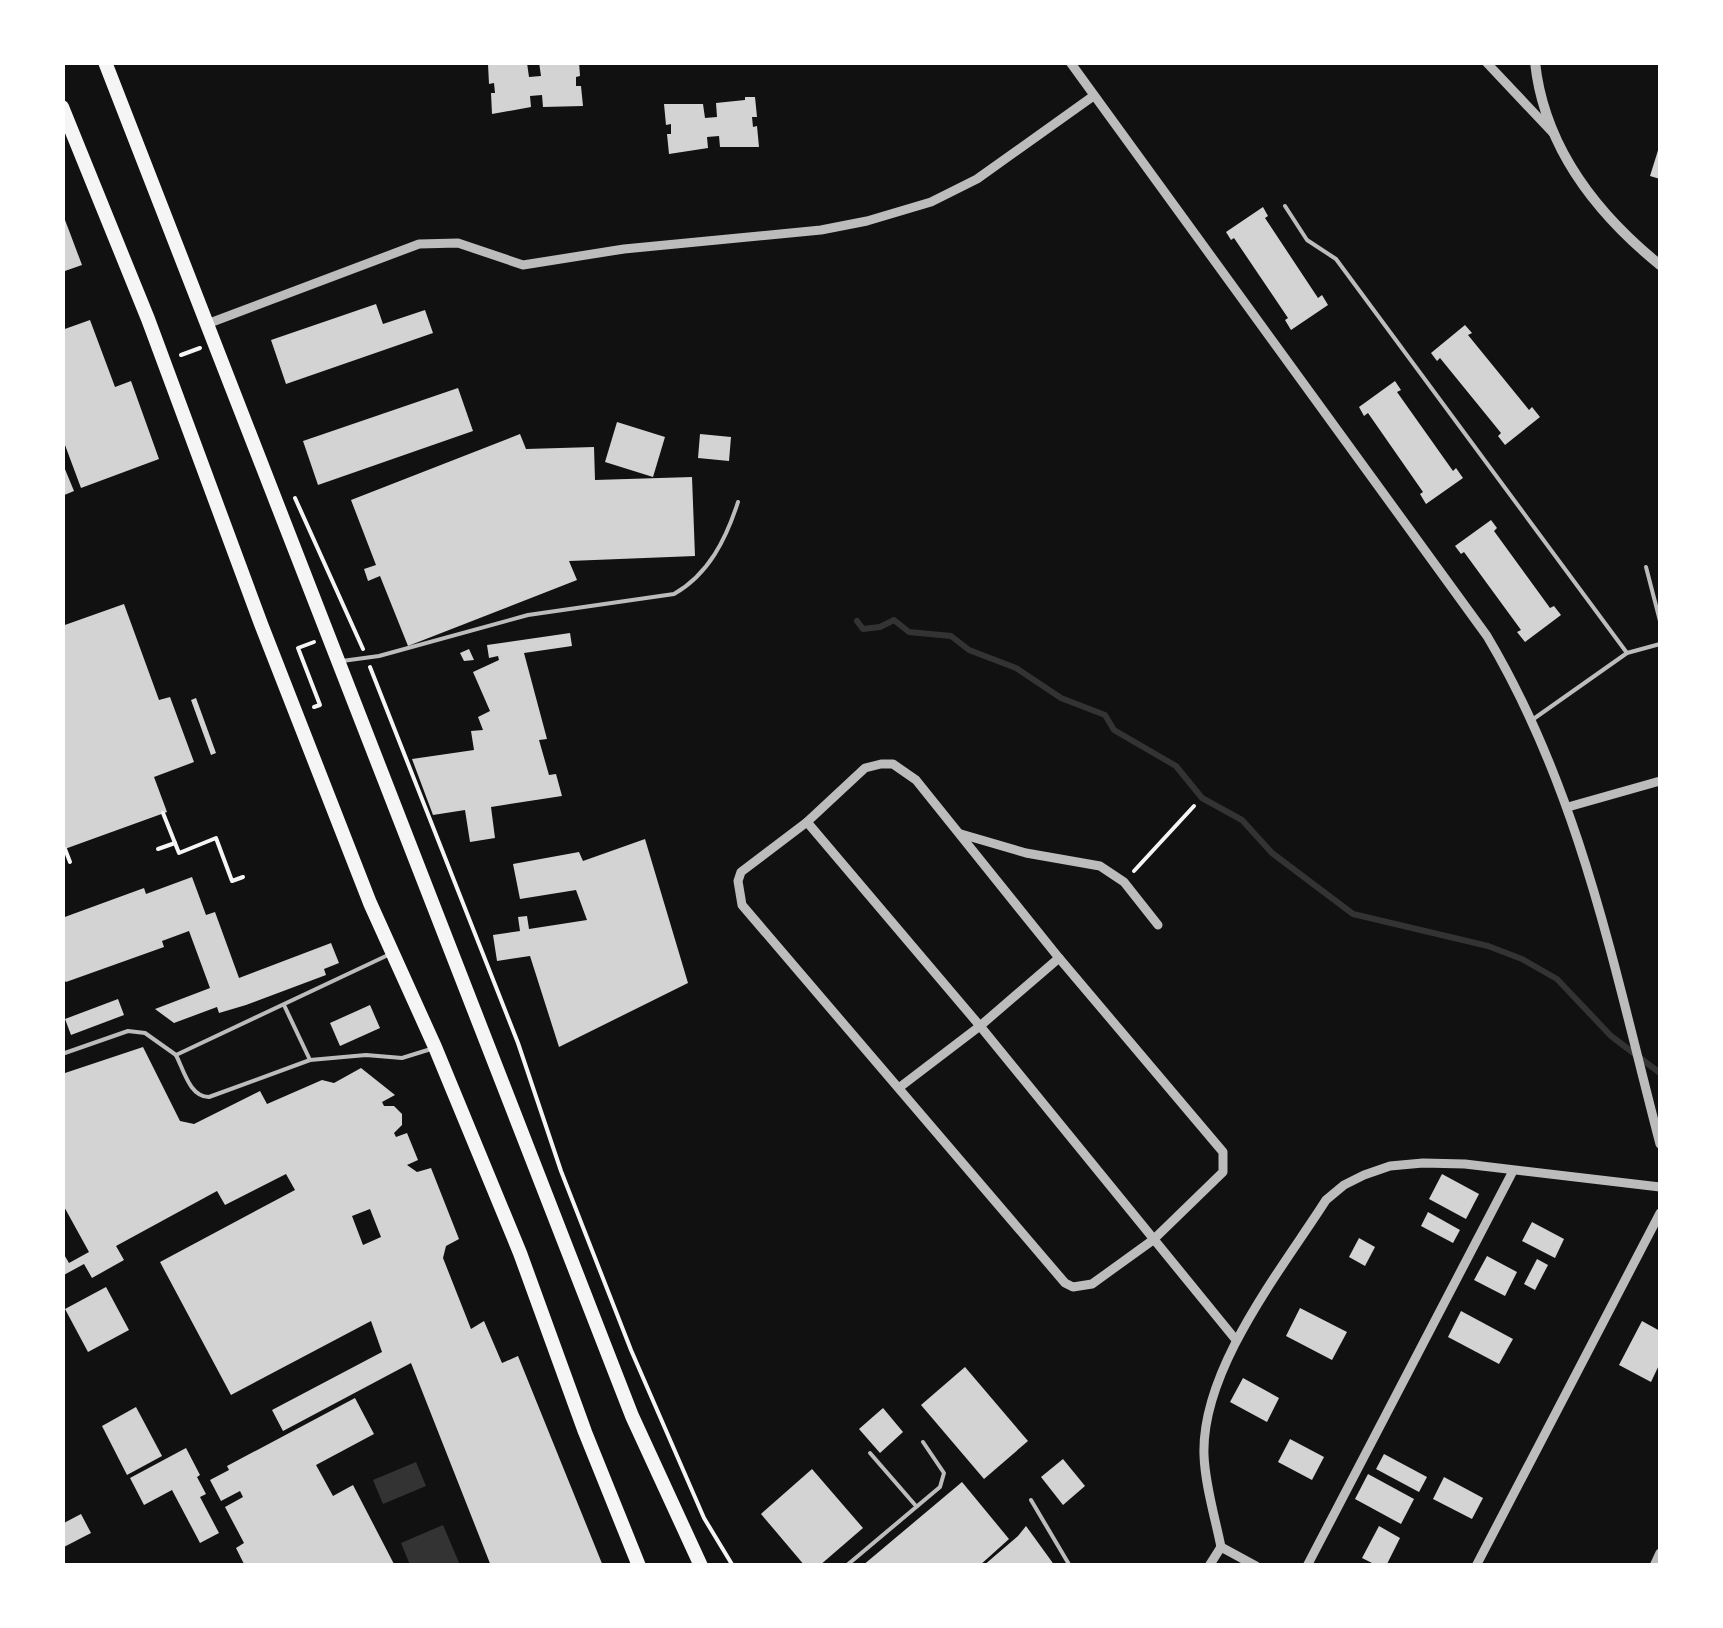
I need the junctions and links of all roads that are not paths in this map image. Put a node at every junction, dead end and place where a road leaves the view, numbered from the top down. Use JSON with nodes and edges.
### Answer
{"nodes":[{"id":1,"x":105,"y":62,"type":"edge"},
{"id":2,"x":1070,"y":62,"type":"edge"},
{"id":3,"x":1486,"y":62,"type":"edge"},
{"id":4,"x":1535,"y":62,"type":"edge"},
{"id":5,"x":1092,"y":97,"type":"junction"},
{"id":6,"x":62,"y":106,"type":"edge"},
{"id":7,"x":1554,"y":135,"type":"junction"},
{"id":8,"x":1286,"y":206,"type":"dead end"},
{"id":9,"x":1660,"y":266,"type":"edge"},
{"id":10,"x":207,"y":324,"type":"junction"},
{"id":11,"x":738,"y":502,"type":"dead end"},
{"id":12,"x":1646,"y":566,"type":"dead end"},
{"id":13,"x":1660,"y":620,"type":"edge"},
{"id":14,"x":1660,"y":644,"type":"edge"},
{"id":15,"x":1628,"y":653,"type":"junction"},
{"id":16,"x":338,"y":662,"type":"junction"},
{"id":17,"x":1532,"y":720,"type":"junction"},
{"id":18,"x":1660,"y":781,"type":"edge"},
{"id":19,"x":1568,"y":807,"type":"junction"},
{"id":20,"x":807,"y":822,"type":"junction"},
{"id":21,"x":961,"y":834,"type":"junction"},
{"id":22,"x":1158,"y":924,"type":"dead end"},
{"id":23,"x":391,"y":954,"type":"junction"},
{"id":24,"x":1060,"y":958,"type":"junction"},
{"id":25,"x":284,"y":1004,"type":"junction"},
{"id":26,"x":980,"y":1026,"type":"junction"},
{"id":27,"x":436,"y":1047,"type":"junction"},
{"id":28,"x":62,"y":1054,"type":"edge"},
{"id":29,"x":176,"y":1055,"type":"junction"},
{"id":30,"x":310,"y":1060,"type":"junction"},
{"id":31,"x":900,"y":1087,"type":"junction"},
{"id":32,"x":1660,"y":1144,"type":"edge"},
{"id":33,"x":1513,"y":1171,"type":"junction"},
{"id":34,"x":1660,"y":1188,"type":"edge"},
{"id":35,"x":1660,"y":1214,"type":"edge"},
{"id":36,"x":1153,"y":1240,"type":"junction"},
{"id":37,"x":1236,"y":1340,"type":"junction"},
{"id":38,"x":923,"y":1442,"type":"dead end"},
{"id":39,"x":870,"y":1453,"type":"dead end"},
{"id":40,"x":1031,"y":1500,"type":"dead end"},
{"id":41,"x":916,"y":1506,"type":"junction"},
{"id":42,"x":1221,"y":1546,"type":"junction"},
{"id":43,"x":1660,"y":1554,"type":"edge"},
{"id":44,"x":639,"y":1566,"type":"edge"},
{"id":45,"x":701,"y":1566,"type":"edge"},
{"id":46,"x":846,"y":1566,"type":"edge"},
{"id":47,"x":1070,"y":1566,"type":"edge"},
{"id":48,"x":1209,"y":1566,"type":"edge"},
{"id":49,"x":1256,"y":1566,"type":"edge"},
{"id":50,"x":1307,"y":1566,"type":"edge"},
{"id":51,"x":1476,"y":1566,"type":"edge"},
{"id":52,"x":1654,"y":1566,"type":"edge"}],
"edges":[{"from":1,"to":10,"type":"main road"},
{"from":2,"to":5,"type":"street"},
{"from":3,"to":7,"type":"street"},
{"from":4,"to":7,"type":"street"},
{"from":5,"to":10,"type":"street"},
{"from":5,"to":17,"type":"street"},
{"from":6,"to":23,"type":"main road"},
{"from":7,"to":9,"type":"street"},
{"from":8,"to":15,"type":"lane"},
{"from":10,"to":16,"type":"main road"},
{"from":11,"to":16,"type":"lane"},
{"from":12,"to":13,"type":"lane"},
{"from":14,"to":15,"type":"lane"},
{"from":15,"to":17,"type":"lane"},
{"from":16,"to":45,"type":"main road"},
{"from":17,"to":19,"type":"street"},
{"from":18,"to":19,"type":"street"},
{"from":19,"to":32,"type":"street"},
{"from":20,"to":21,"type":"street"},
{"from":20,"to":26,"type":"street"},
{"from":20,"to":31,"type":"street"},
{"from":21,"to":22,"type":"street"},
{"from":21,"to":24,"type":"street"},
{"from":23,"to":25,"type":"lane"},
{"from":23,"to":27,"type":"main road"},
{"from":24,"to":26,"type":"street"},
{"from":24,"to":36,"type":"street"},
{"from":25,"to":29,"type":"lane"},
{"from":25,"to":30,"type":"lane"},
{"from":26,"to":31,"type":"street"},
{"from":26,"to":36,"type":"street"},
{"from":27,"to":30,"type":"lane"},
{"from":27,"to":44,"type":"main road"},
{"from":28,"to":29,"type":"lane"},
{"from":29,"to":30,"type":"lane"},
{"from":31,"to":36,"type":"street"},
{"from":33,"to":34,"type":"street"},
{"from":33,"to":37,"type":"street"},
{"from":33,"to":50,"type":"street"},
{"from":35,"to":51,"type":"street"},
{"from":36,"to":37,"type":"street"},
{"from":37,"to":42,"type":"street"},
{"from":38,"to":41,"type":"lane"},
{"from":39,"to":41,"type":"lane"},
{"from":40,"to":47,"type":"lane"},
{"from":41,"to":46,"type":"lane"},
{"from":42,"to":48,"type":"street"},
{"from":42,"to":49,"type":"street"},
{"from":43,"to":52,"type":"street"}]}
